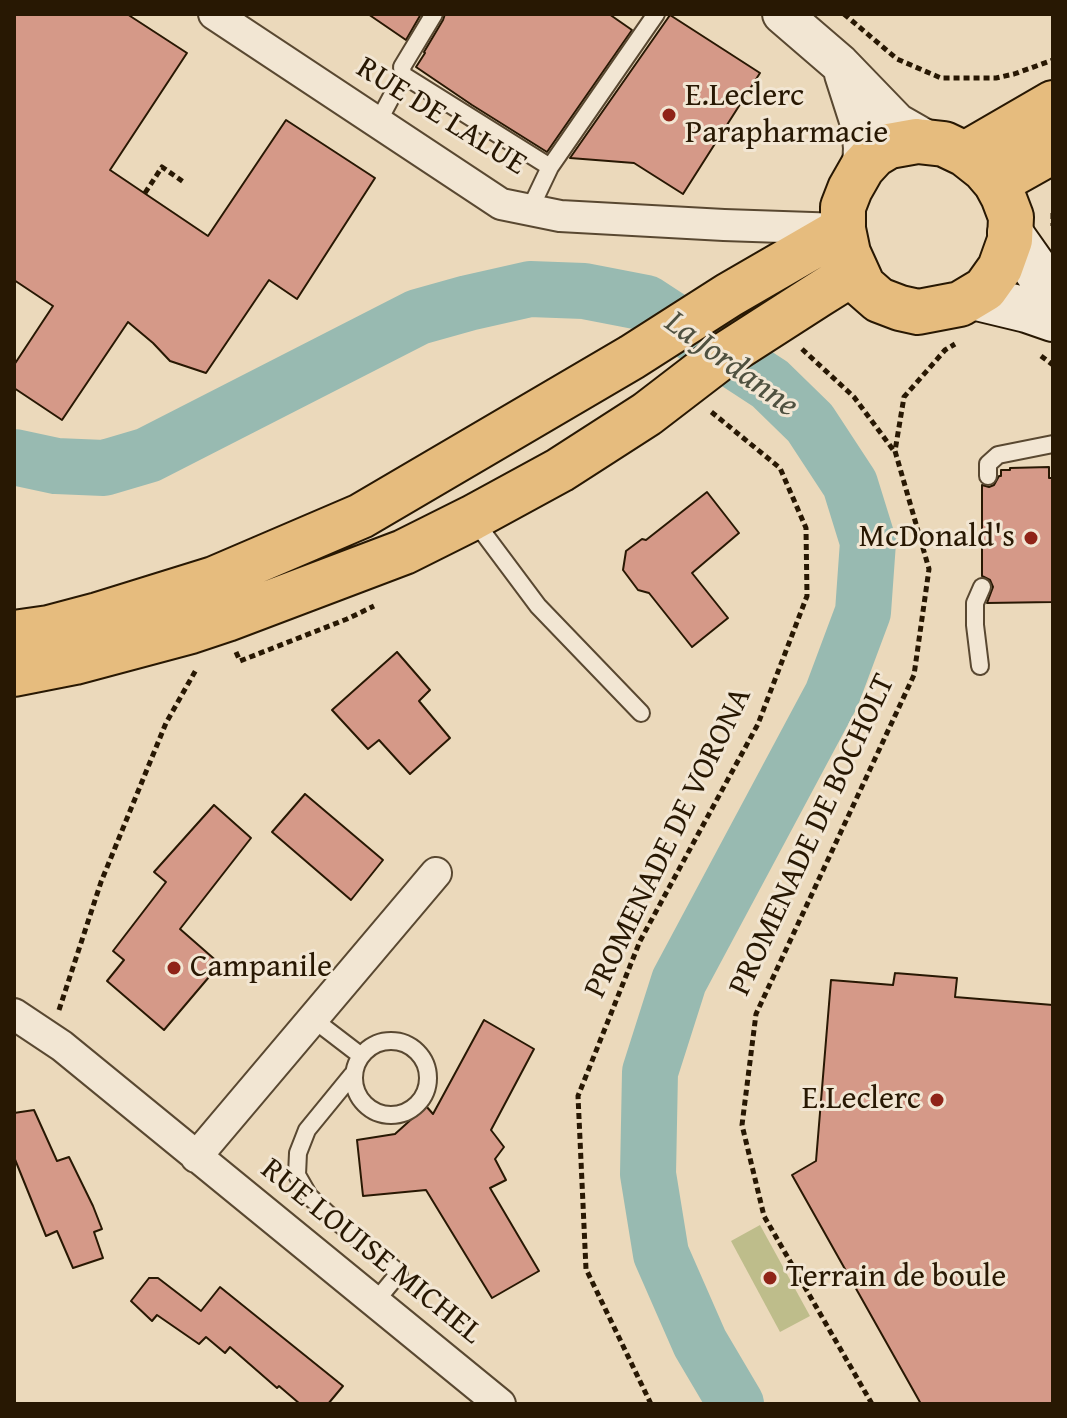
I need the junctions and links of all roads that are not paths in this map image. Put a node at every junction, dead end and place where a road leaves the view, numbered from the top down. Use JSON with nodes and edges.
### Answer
{"nodes":[{"id":1,"x":214,"y":14,"type":"edge"},
{"id":2,"x":434,"y":14,"type":"edge"},
{"id":3,"x":656,"y":14,"type":"edge"},
{"id":4,"x":782,"y":14,"type":"edge"},
{"id":5,"x":840,"y":64,"type":"junction"},
{"id":6,"x":403,"y":75,"type":"junction"},
{"id":7,"x":1053,"y":103,"type":"edge"},
{"id":8,"x":378,"y":122,"type":"junction"},
{"id":9,"x":949,"y":148,"type":"junction"},
{"id":10,"x":1053,"y":151,"type":"edge"},
{"id":11,"x":550,"y":167,"type":"junction"},
{"id":12,"x":862,"y":168,"type":"junction"},
{"id":13,"x":996,"y":183,"type":"junction"},
{"id":14,"x":530,"y":209,"type":"junction"},
{"id":15,"x":843,"y":229,"type":"junction"},
{"id":16,"x":1010,"y":233,"type":"junction"},
{"id":17,"x":857,"y":273,"type":"junction"},
{"id":18,"x":1053,"y":294,"type":"edge"},
{"id":19,"x":969,"y":318,"type":"junction"},
{"id":20,"x":1053,"y":319,"type":"edge"},
{"id":21,"x":1053,"y":444,"type":"edge"},
{"id":22,"x":988,"y":476,"type":"dead end"},
{"id":23,"x":472,"y":518,"type":"junction"},
{"id":24,"x":982,"y":587,"type":"dead end"},
{"id":25,"x":26,"y":635,"type":"edge"},
{"id":26,"x":980,"y":666,"type":"dead end"},
{"id":27,"x":14,"y":674,"type":"edge"},
{"id":28,"x":641,"y":713,"type":"dead end"},
{"id":29,"x":436,"y":873,"type":"dead end"},
{"id":30,"x":14,"y":1014,"type":"edge"},
{"id":31,"x":313,"y":1019,"type":"junction"},
{"id":32,"x":360,"y":1055,"type":"junction"},
{"id":33,"x":352,"y":1075,"type":"junction"},
{"id":34,"x":196,"y":1157,"type":"junction"},
{"id":35,"x":375,"y":1302,"type":"junction"},
{"id":36,"x":500,"y":1404,"type":"edge"}],
"edges":[{"from":1,"to":8,"type":"street","name":"RUE DE LALUE"},
{"from":2,"to":6,"type":"lane"},
{"from":3,"to":11,"type":"lane"},
{"from":4,"to":5,"type":"street"},
{"from":5,"to":9,"type":"street"},
{"from":5,"to":12,"type":"street"},
{"from":6,"to":8,"type":"lane"},
{"from":6,"to":11,"type":"lane"},
{"from":7,"to":9,"type":"main road"},
{"from":8,"to":14,"type":"street","name":"RUE DE LALUE"},
{"from":9,"to":12,"type":"main road"},
{"from":9,"to":13,"type":"main road"},
{"from":10,"to":13,"type":"main road"},
{"from":11,"to":14,"type":"lane"},
{"from":12,"to":15,"type":"main road"},
{"from":13,"to":16,"type":"main road"},
{"from":14,"to":15,"type":"street","name":"RUE DE LALUE"},
{"from":15,"to":17,"type":"main road"},
{"from":15,"to":25,"type":"main road"},
{"from":16,"to":18,"type":"main road"},
{"from":16,"to":19,"type":"main road"},
{"from":17,"to":19,"type":"main road"},
{"from":17,"to":23,"type":"main road"},
{"from":19,"to":20,"type":"main road"},
{"from":21,"to":22,"type":"lane"},
{"from":23,"to":27,"type":"main road"},
{"from":23,"to":28,"type":"lane"},
{"from":24,"to":26,"type":"lane"},
{"from":29,"to":31,"type":"street"},
{"from":30,"to":34,"type":"street","name":"RUE LOUISE MICHEL"},
{"from":31,"to":32,"type":"lane"},
{"from":31,"to":34,"type":"street"},
{"from":32,"to":33,"type":"lane"},
{"from":32,"to":33,"type":"lane"},
{"from":33,"to":35,"type":"lane"},
{"from":34,"to":35,"type":"street","name":"RUE LOUISE MICHEL"},
{"from":35,"to":36,"type":"street","name":"RUE LOUISE MICHEL"}]}
